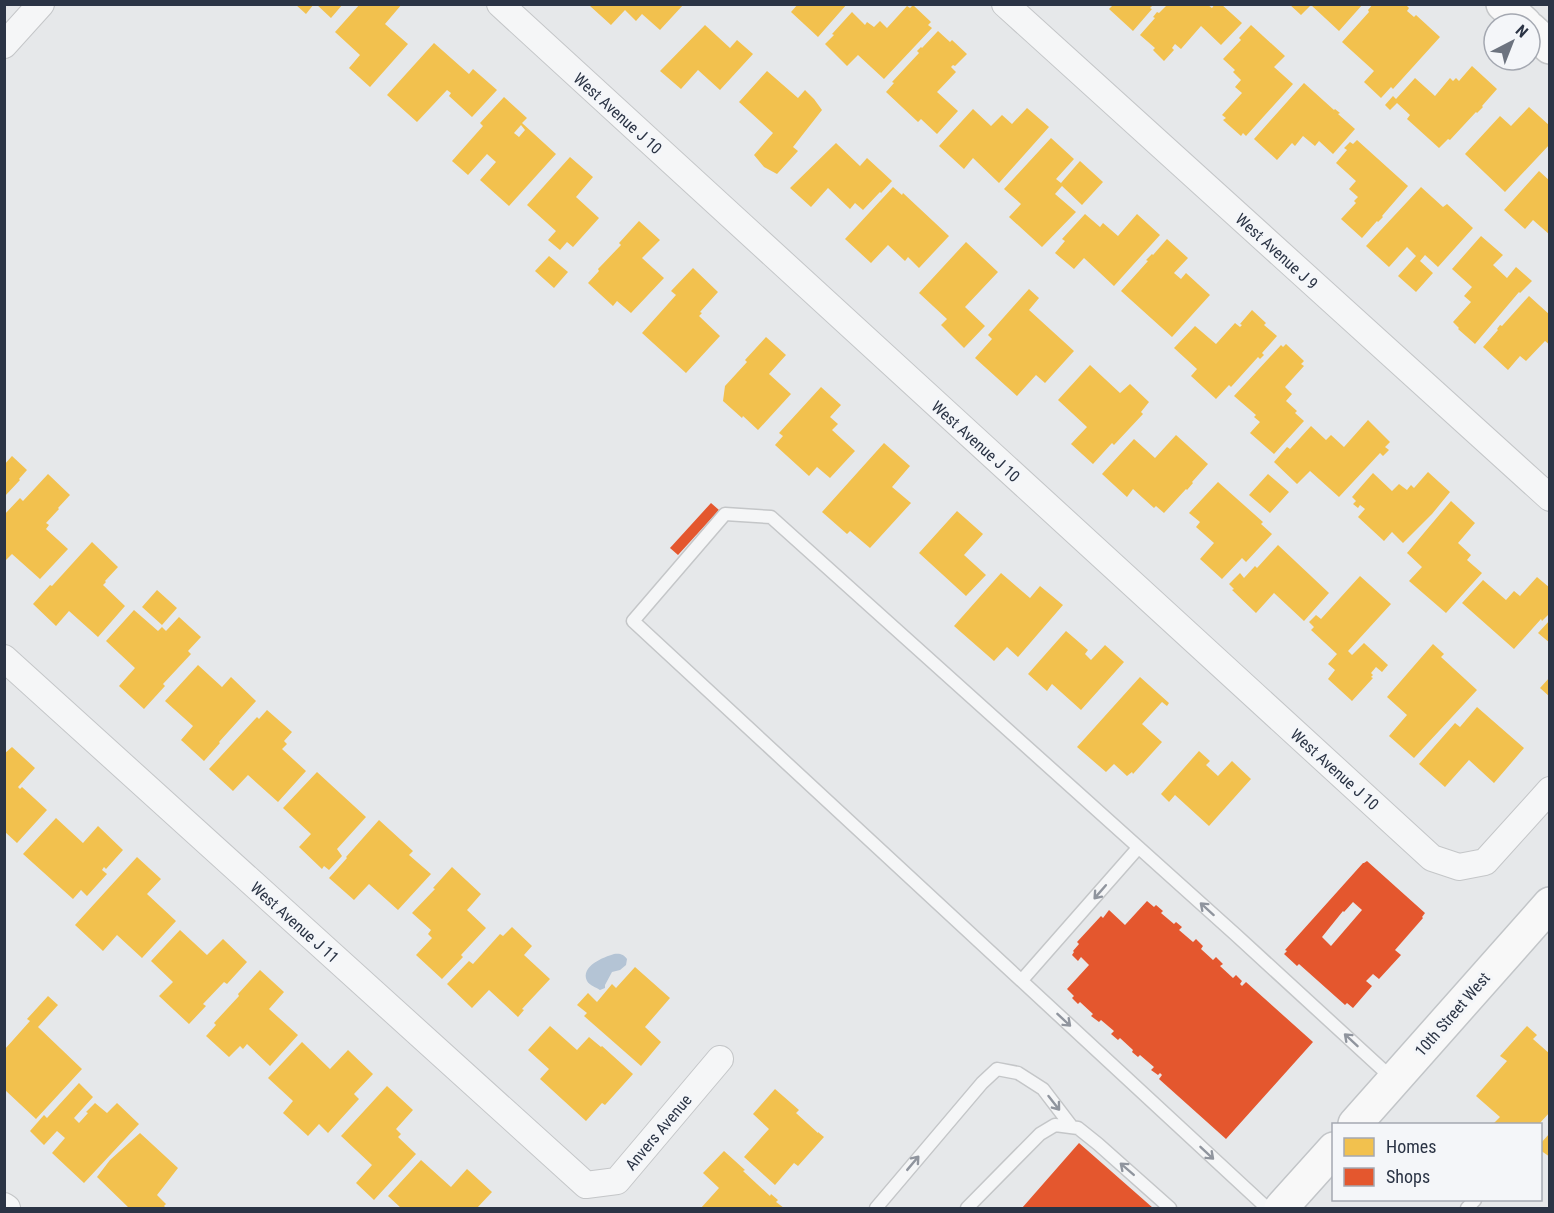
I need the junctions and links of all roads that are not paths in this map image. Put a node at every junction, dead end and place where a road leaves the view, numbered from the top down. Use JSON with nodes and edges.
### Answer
{"nodes":[{"id":1,"x":41,"y":4,"type":"edge"},
{"id":2,"x":500,"y":4,"type":"edge"},
{"id":3,"x":1005,"y":4,"type":"edge"},
{"id":4,"x":4,"y":45,"type":"edge"},
{"id":5,"x":1550,"y":498,"type":"edge"},
{"id":6,"x":4,"y":658,"type":"edge"},
{"id":7,"x":1550,"y":790,"type":"edge"},
{"id":8,"x":1138,"y":848,"type":"junction"},
{"id":9,"x":1550,"y":904,"type":"edge"},
{"id":10,"x":1022,"y":981,"type":"junction"},
{"id":11,"x":720,"y":1059,"type":"dead end"},
{"id":12,"x":1394,"y":1080,"type":"junction"},
{"id":13,"x":1357,"y":1123,"type":"edge"},
{"id":14,"x":1072,"y":1127,"type":"junction"},
{"id":15,"x":1332,"y":1151,"type":"edge"},
{"id":16,"x":585,"y":1185,"type":"joint"},
{"id":17,"x":876,"y":1209,"type":"edge"},
{"id":18,"x":966,"y":1209,"type":"edge"},
{"id":19,"x":1170,"y":1209,"type":"edge"},
{"id":20,"x":1267,"y":1209,"type":"edge"},
{"id":21,"x":1281,"y":1209,"type":"edge"}],
"edges":[{"from":1,"to":4,"type":"street"},
{"from":2,"to":7,"type":"street","name":"West Avenue J 10"},
{"from":3,"to":5,"type":"street","name":"West Avenue J 9"},
{"from":6,"to":16,"type":"street","name":"West Avenue J 11"},
{"from":8,"to":10,"type":"lane","one_way":true},
{"from":8,"to":10,"type":"lane"},
{"from":12,"to":8,"type":"lane","one_way":true},
{"from":9,"to":12,"type":"main road","name":"10th Street West"},
{"from":10,"to":20,"type":"lane","one_way":true},
{"from":11,"to":16,"type":"street","name":"Anvers Avenue"},
{"from":12,"to":13,"type":"main road","name":"10th Street West"},
{"from":17,"to":14,"type":"lane","one_way":true},
{"from":14,"to":18,"type":"lane"},
{"from":19,"to":14,"type":"lane","one_way":true},
{"from":15,"to":21,"type":"main road"}]}
